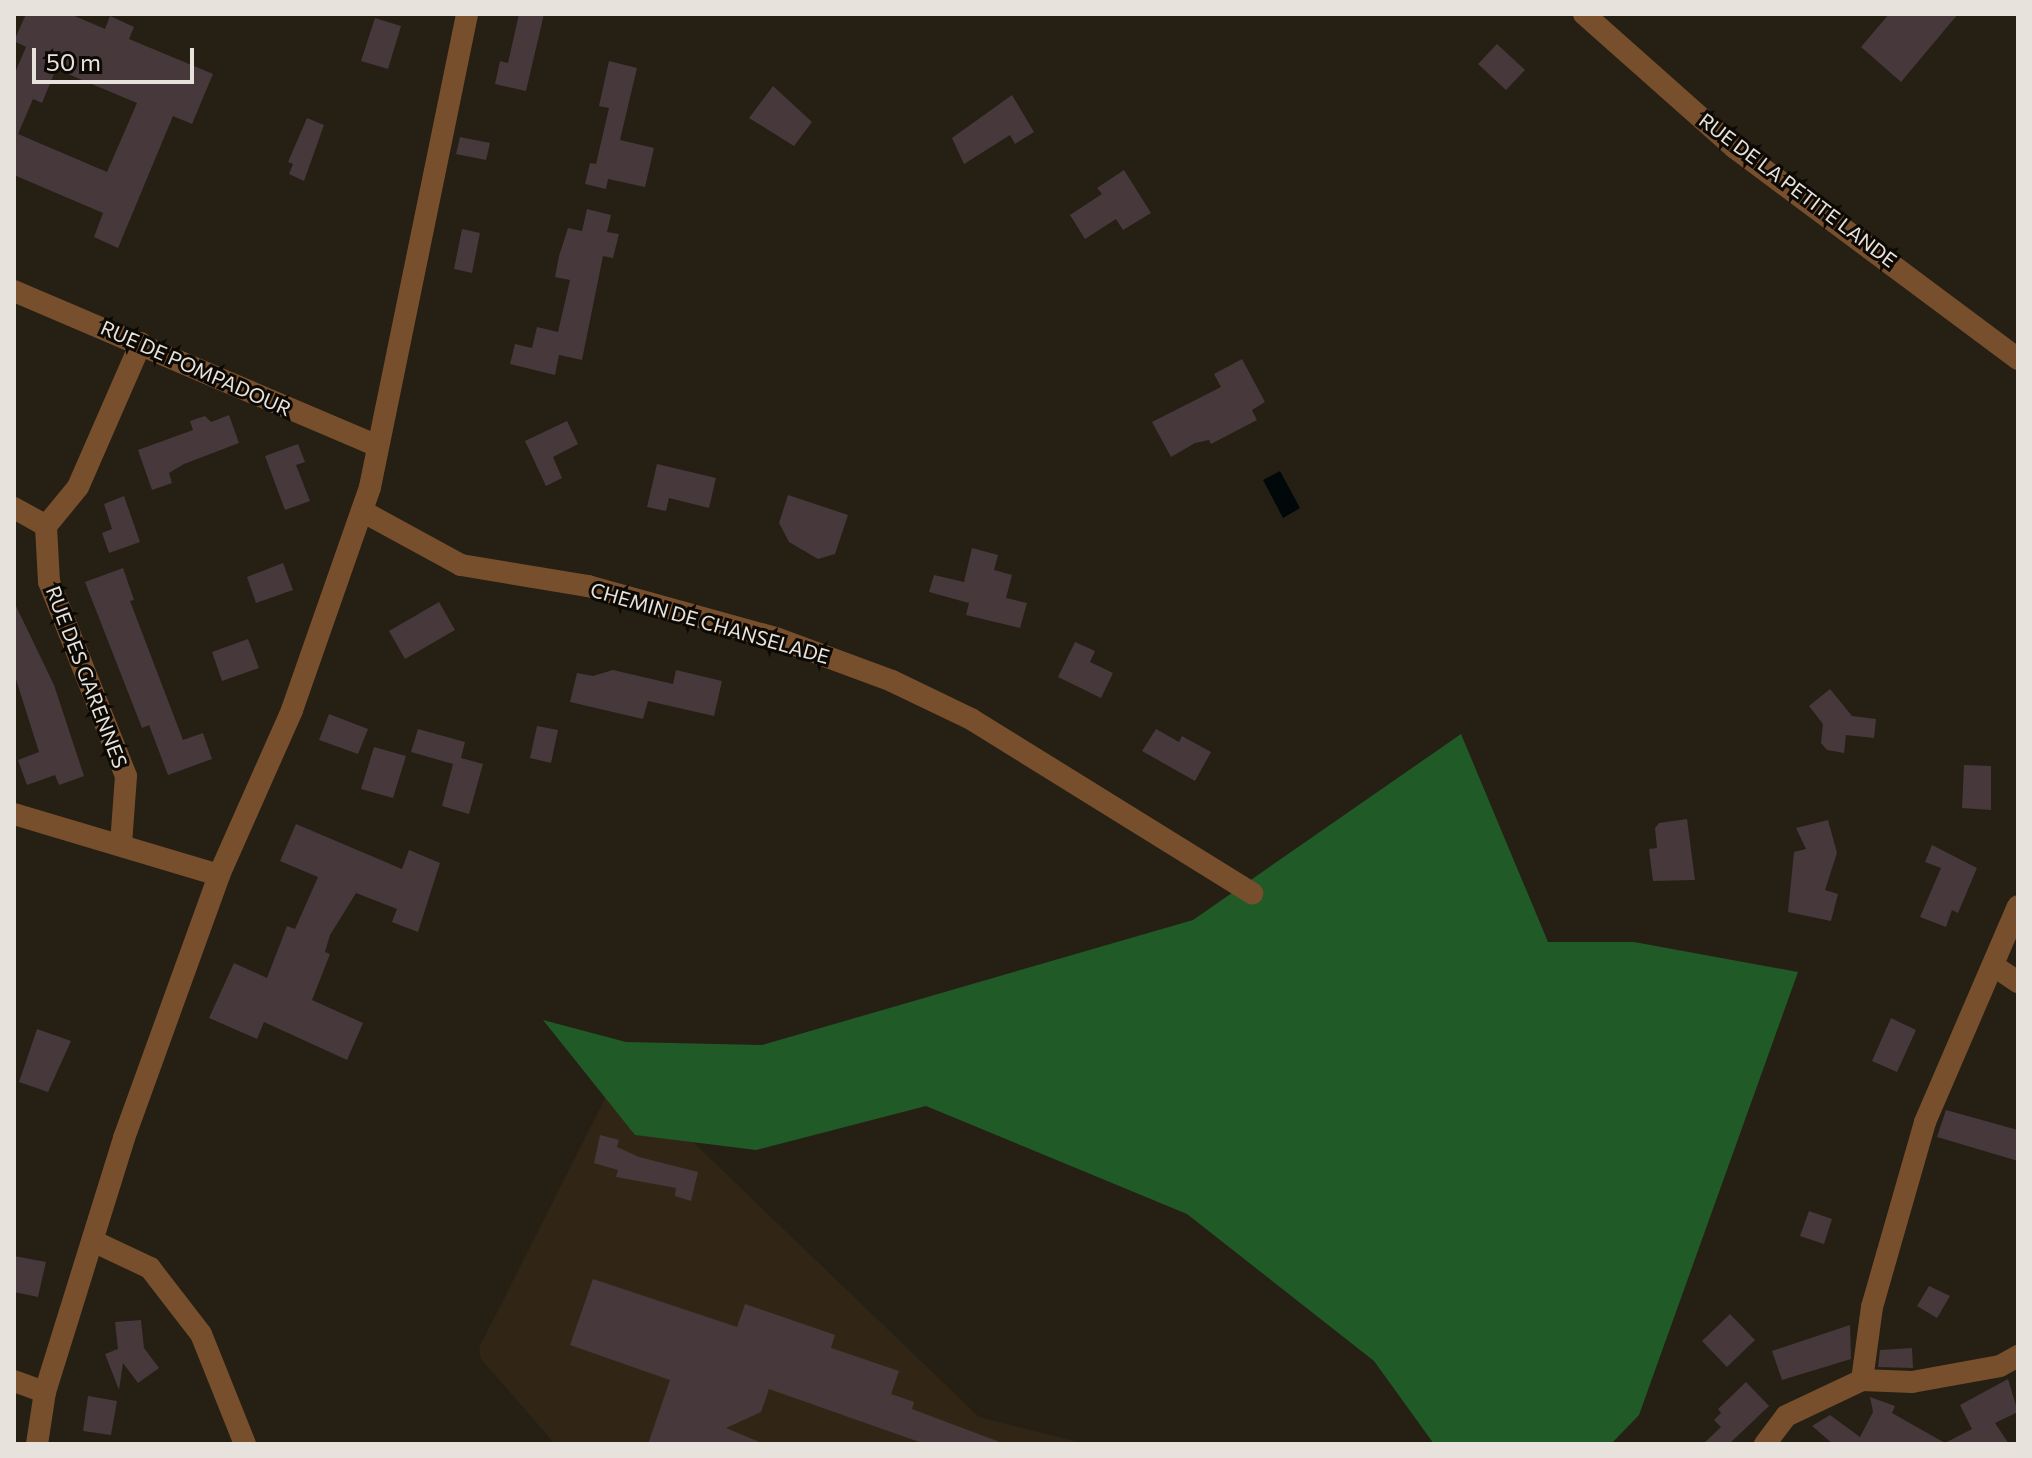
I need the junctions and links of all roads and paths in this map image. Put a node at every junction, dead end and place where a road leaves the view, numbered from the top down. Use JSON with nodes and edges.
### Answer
{"nodes":[{"id":1,"x":467,"y":14,"type":"edge"},
{"id":2,"x":1584,"y":14,"type":"edge"},
{"id":3,"x":14,"y":291,"type":"edge"},
{"id":4,"x":141,"y":343,"type":"junction"},
{"id":5,"x":2018,"y":359,"type":"edge"},
{"id":6,"x":377,"y":446,"type":"junction"},
{"id":7,"x":14,"y":508,"type":"edge"},
{"id":8,"x":362,"y":511,"type":"junction"},
{"id":9,"x":46,"y":526,"type":"junction"},
{"id":10,"x":14,"y":814,"type":"edge"},
{"id":11,"x":121,"y":844,"type":"junction"},
{"id":12,"x":219,"y":875,"type":"junction"},
{"id":13,"x":1252,"y":893,"type":"dead end"},
{"id":14,"x":2018,"y":906,"type":"edge"},
{"id":15,"x":1994,"y":966,"type":"junction"},
{"id":16,"x":2018,"y":982,"type":"edge"},
{"id":17,"x":95,"y":1242,"type":"junction"},
{"id":18,"x":2018,"y":1356,"type":"edge"},
{"id":19,"x":1862,"y":1380,"type":"junction"},
{"id":20,"x":14,"y":1381,"type":"edge"},
{"id":21,"x":45,"y":1392,"type":"junction"},
{"id":22,"x":37,"y":1444,"type":"edge"},
{"id":23,"x":245,"y":1444,"type":"edge"},
{"id":24,"x":1765,"y":1444,"type":"edge"}],
"edges":[{"from":1,"to":6,"type":"street"},
{"from":2,"to":5,"type":"street","name":"RUE DE LA PETITE LANDE"},
{"from":3,"to":4,"type":"street","name":"RUE DE POMPADOUR"},
{"from":4,"to":6,"type":"street","name":"RUE DE POMPADOUR"},
{"from":4,"to":9,"type":"street"},
{"from":6,"to":8,"type":"street"},
{"from":7,"to":9,"type":"street"},
{"from":8,"to":12,"type":"street"},
{"from":8,"to":13,"type":"street","name":"CHEMIN DE CHANSELADE"},
{"from":9,"to":11,"type":"street","name":"RUE DES GARENNES"},
{"from":10,"to":11,"type":"street"},
{"from":11,"to":12,"type":"street"},
{"from":12,"to":17,"type":"street"},
{"from":14,"to":15,"type":"street"},
{"from":15,"to":16,"type":"street"},
{"from":15,"to":19,"type":"street"},
{"from":17,"to":21,"type":"street"},
{"from":17,"to":23,"type":"street"},
{"from":18,"to":19,"type":"street"},
{"from":19,"to":24,"type":"street"},
{"from":20,"to":21,"type":"street"},
{"from":21,"to":22,"type":"street"}]}
